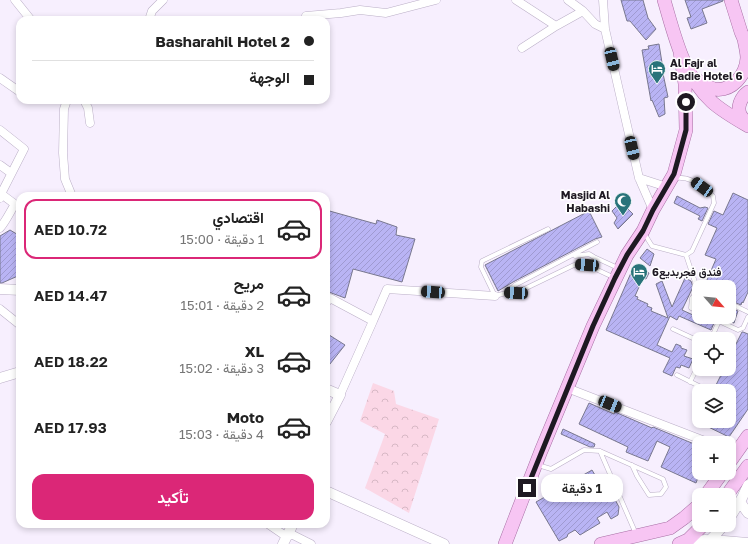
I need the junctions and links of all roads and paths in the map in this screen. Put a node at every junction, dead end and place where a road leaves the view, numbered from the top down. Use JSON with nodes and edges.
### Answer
{"nodes":[{"id":1,"x":15,"y":0,"type":"edge"},
{"id":2,"x":436,"y":0,"type":"edge"},
{"id":3,"x":516,"y":0,"type":"edge"},
{"id":4,"x":568,"y":0,"type":"edge"},
{"id":5,"x":603,"y":0,"type":"edge"},
{"id":6,"x":664,"y":0,"type":"edge"},
{"id":7,"x":731,"y":0,"type":"edge"},
{"id":8,"x":159,"y":2,"type":"edge"},
{"id":9,"x":582,"y":11,"type":"junction"},
{"id":10,"x":28,"y":16,"type":"edge"},
{"id":11,"x":150,"y":16,"type":"edge"},
{"id":12,"x":306,"y":16,"type":"dead end"},
{"id":13,"x":556,"y":26,"type":"junction"},
{"id":14,"x":605,"y":29,"type":"junction"},
{"id":15,"x":746,"y":43,"type":"edge"},
{"id":16,"x":522,"y":48,"type":"dead end"},
{"id":17,"x":680,"y":52,"type":"junction"},
{"id":18,"x":688,"y":72,"type":"junction"},
{"id":19,"x":0,"y":78,"type":"edge"},
{"id":20,"x":16,"y":89,"type":"edge"},
{"id":21,"x":748,"y":92,"type":"edge"},
{"id":22,"x":66,"y":104,"type":"edge"},
{"id":23,"x":86,"y":104,"type":"edge"},
{"id":24,"x":90,"y":123,"type":"dead end"},
{"id":25,"x":748,"y":125,"type":"edge"},
{"id":26,"x":0,"y":130,"type":"edge"},
{"id":27,"x":0,"y":166,"type":"edge"},
{"id":28,"x":11,"y":174,"type":"junction"},
{"id":29,"x":639,"y":178,"type":"junction"},
{"id":30,"x":669,"y":183,"type":"junction"},
{"id":31,"x":71,"y":192,"type":"edge"},
{"id":32,"x":0,"y":195,"type":"edge"},
{"id":33,"x":16,"y":205,"type":"edge"},
{"id":34,"x":16,"y":207,"type":"edge"},
{"id":35,"x":653,"y":210,"type":"junction"},
{"id":36,"x":0,"y":228,"type":"edge"},
{"id":37,"x":548,"y":229,"type":"dead end"},
{"id":38,"x":643,"y":231,"type":"junction"},
{"id":39,"x":597,"y":242,"type":"dead end"},
{"id":40,"x":686,"y":255,"type":"junction"},
{"id":41,"x":570,"y":256,"type":"junction"},
{"id":42,"x":617,"y":274,"type":"junction"},
{"id":43,"x":695,"y":280,"type":"edge"},
{"id":44,"x":0,"y":289,"type":"edge"},
{"id":45,"x":16,"y":290,"type":"edge"},
{"id":46,"x":506,"y":292,"type":"junction"},
{"id":47,"x":495,"y":296,"type":"junction"},
{"id":48,"x":330,"y":300,"type":"edge"},
{"id":49,"x":736,"y":306,"type":"edge"},
{"id":50,"x":0,"y":309,"type":"edge"},
{"id":51,"x":748,"y":312,"type":"edge"},
{"id":52,"x":748,"y":318,"type":"edge"},
{"id":53,"x":373,"y":321,"type":"junction"},
{"id":54,"x":16,"y":322,"type":"edge"},
{"id":55,"x":725,"y":324,"type":"edge"},
{"id":56,"x":673,"y":329,"type":"dead end"},
{"id":57,"x":692,"y":338,"type":"edge"},
{"id":58,"x":16,"y":373,"type":"edge"},
{"id":59,"x":677,"y":375,"type":"dead end"},
{"id":60,"x":693,"y":376,"type":"edge"},
{"id":61,"x":0,"y":378,"type":"edge"},
{"id":62,"x":690,"y":382,"type":"junction"},
{"id":63,"x":694,"y":384,"type":"edge"},
{"id":64,"x":567,"y":388,"type":"junction"},
{"id":65,"x":330,"y":391,"type":"edge"},
{"id":66,"x":340,"y":395,"type":"junction"},
{"id":67,"x":330,"y":414,"type":"edge"},
{"id":68,"x":692,"y":436,"type":"edge"},
{"id":69,"x":748,"y":436,"type":"edge"},
{"id":70,"x":600,"y":451,"type":"junction"},
{"id":71,"x":736,"y":453,"type":"edge"},
{"id":72,"x":536,"y":464,"type":"junction"},
{"id":73,"x":632,"y":465,"type":"junction"},
{"id":74,"x":748,"y":466,"type":"edge"},
{"id":75,"x":748,"y":485,"type":"edge"},
{"id":76,"x":732,"y":488,"type":"edge"},
{"id":77,"x":330,"y":492,"type":"edge"},
{"id":78,"x":740,"y":502,"type":"junction"},
{"id":79,"x":736,"y":508,"type":"edge"},
{"id":80,"x":692,"y":511,"type":"edge"},
{"id":81,"x":748,"y":514,"type":"edge"},
{"id":82,"x":276,"y":528,"type":"edge"},
{"id":83,"x":696,"y":532,"type":"edge"},
{"id":84,"x":718,"y":532,"type":"edge"},
{"id":85,"x":288,"y":534,"type":"edge"},
{"id":86,"x":637,"y":536,"type":"junction"},
{"id":87,"x":707,"y":542,"type":"edge"},
{"id":88,"x":731,"y":543,"type":"edge"},
{"id":89,"x":748,"y":543,"type":"edge"},
{"id":90,"x":311,"y":544,"type":"edge"},
{"id":91,"x":444,"y":544,"type":"edge"},
{"id":92,"x":505,"y":544,"type":"edge"},
{"id":93,"x":601,"y":544,"type":"edge"},
{"id":94,"x":679,"y":544,"type":"edge"}],
"edges":[{"from":1,"to":10,"type":"street"},
{"from":2,"to":12,"type":"street"},
{"from":3,"to":13,"type":"street"},
{"from":4,"to":9,"type":"street"},
{"from":5,"to":14,"type":"street"},
{"from":6,"to":17,"type":"main road"},
{"from":7,"to":15,"type":"main road"},
{"from":8,"to":11,"type":"street"},
{"from":9,"to":13,"type":"street"},
{"from":9,"to":14,"type":"street"},
{"from":13,"to":16,"type":"street"},
{"from":14,"to":29,"type":"street"},
{"from":15,"to":18,"type":"main road"},
{"from":17,"to":18,"type":"main road"},
{"from":17,"to":30,"type":"main road"},
{"from":18,"to":25,"type":"main road"},
{"from":19,"to":20,"type":"street"},
{"from":21,"to":25,"type":"main road"},
{"from":22,"to":31,"type":"street"},
{"from":23,"to":24,"type":"street"},
{"from":26,"to":28,"type":"street"},
{"from":27,"to":28,"type":"street"},
{"from":28,"to":32,"type":"street"},
{"from":29,"to":30,"type":"street"},
{"from":29,"to":35,"type":"street"},
{"from":30,"to":35,"type":"main road"},
{"from":30,"to":40,"type":"lane"},
{"from":32,"to":33,"type":"street"},
{"from":34,"to":36,"type":"street"},
{"from":35,"to":38,"type":"main road"},
{"from":37,"to":47,"type":"lane"},
{"from":38,"to":40,"type":"lane"},
{"from":38,"to":42,"type":"main road"},
{"from":39,"to":41,"type":"lane"},
{"from":40,"to":43,"type":"lane"},
{"from":41,"to":42,"type":"lane"},
{"from":41,"to":46,"type":"lane"},
{"from":42,"to":46,"type":"lane"},
{"from":42,"to":64,"type":"main road"},
{"from":44,"to":45,"type":"street"},
{"from":46,"to":47,"type":"lane"},
{"from":47,"to":53,"type":"street"},
{"from":48,"to":53,"type":"street"},
{"from":49,"to":51,"type":"lane"},
{"from":50,"to":54,"type":"street"},
{"from":52,"to":55,"type":"lane"},
{"from":53,"to":66,"type":"street"},
{"from":56,"to":57,"type":"lane"},
{"from":58,"to":61,"type":"street"},
{"from":59,"to":62,"type":"lane"},
{"from":60,"to":62,"type":"lane"},
{"from":62,"to":63,"type":"lane"},
{"from":64,"to":68,"type":"street"},
{"from":64,"to":72,"type":"main road"},
{"from":65,"to":66,"type":"street"},
{"from":66,"to":67,"type":"street"},
{"from":69,"to":71,"type":"main road"},
{"from":70,"to":72,"type":"lane"},
{"from":70,"to":73,"type":"lane"},
{"from":70,"to":86,"type":"lane"},
{"from":72,"to":92,"type":"main road"},
{"from":73,"to":73,"type":"lane"},
{"from":74,"to":76,"type":"main road"},
{"from":75,"to":78,"type":"street"},
{"from":77,"to":91,"type":"street"},
{"from":78,"to":79,"type":"street"},
{"from":78,"to":81,"type":"street"},
{"from":80,"to":86,"type":"main road"},
{"from":82,"to":85,"type":"street"},
{"from":83,"to":94,"type":"main road"},
{"from":84,"to":87,"type":"street"},
{"from":85,"to":90,"type":"street"},
{"from":86,"to":93,"type":"main road"},
{"from":87,"to":88,"type":"street"},
{"from":87,"to":94,"type":"street"},
{"from":88,"to":89,"type":"street"}]}
